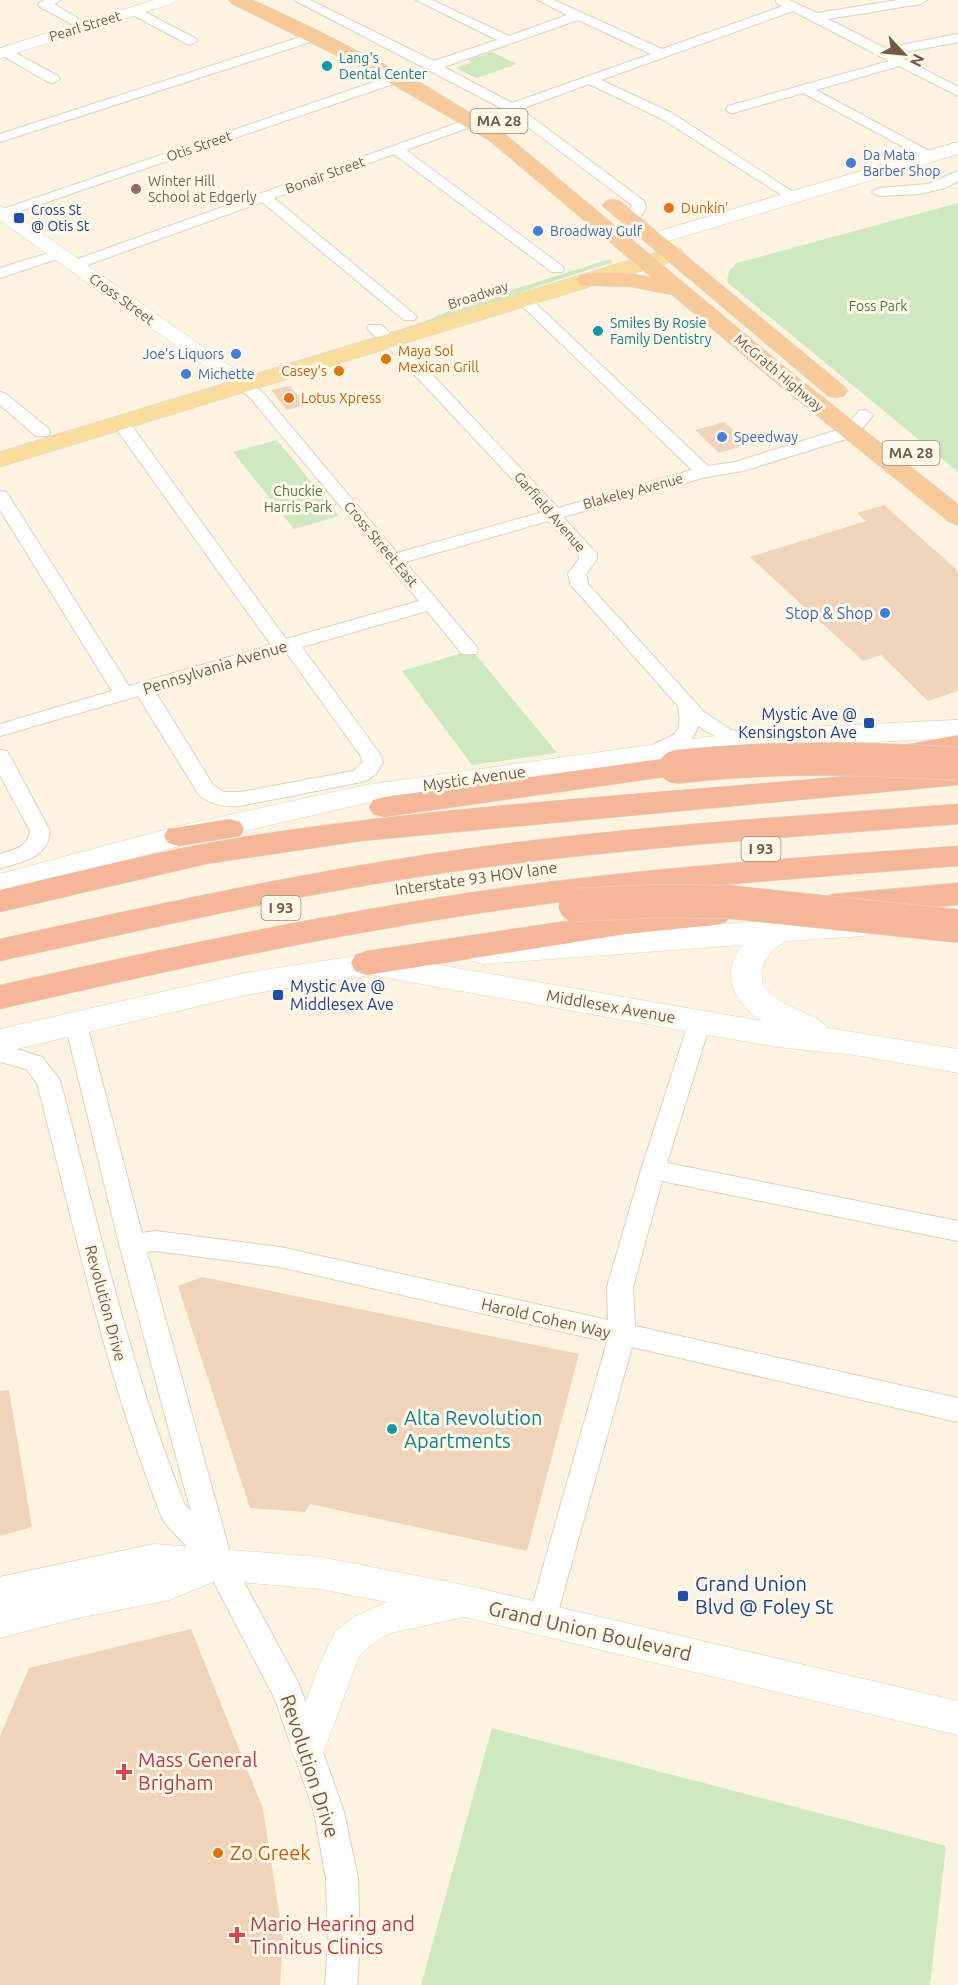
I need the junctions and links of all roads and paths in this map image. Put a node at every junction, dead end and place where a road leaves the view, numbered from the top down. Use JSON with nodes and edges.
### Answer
{"nodes":[{"id":1,"x":55,"y":0,"type":"edge"},
{"id":2,"x":169,"y":0,"type":"edge"},
{"id":3,"x":238,"y":0,"type":"edge"},
{"id":4,"x":268,"y":0,"type":"edge"},
{"id":5,"x":300,"y":0,"type":"edge"},
{"id":6,"x":422,"y":0,"type":"edge"},
{"id":7,"x":568,"y":0,"type":"edge"},
{"id":8,"x":778,"y":0,"type":"edge"},
{"id":9,"x":921,"y":0,"type":"edge"},
{"id":10,"x":549,"y":2,"type":"edge"},
{"id":11,"x":793,"y":7,"type":"junction"},
{"id":12,"x":135,"y":11,"type":"junction"},
{"id":13,"x":577,"y":16,"type":"junction"},
{"id":14,"x":815,"y":17,"type":"junction"},
{"id":15,"x":85,"y":26,"type":"junction"},
{"id":16,"x":316,"y":36,"type":"junction"},
{"id":17,"x":958,"y":38,"type":"edge"},
{"id":18,"x":508,"y":40,"type":"junction"},
{"id":19,"x":191,"y":41,"type":"dead end"},
{"id":20,"x":3,"y":52,"type":"edge"},
{"id":21,"x":881,"y":53,"type":"junction"},
{"id":22,"x":662,"y":54,"type":"junction"},
{"id":23,"x":900,"y":62,"type":"junction"},
{"id":24,"x":433,"y":66,"type":"junction"},
{"id":25,"x":397,"y":78,"type":"junction"},
{"id":26,"x":53,"y":79,"type":"dead end"},
{"id":27,"x":590,"y":80,"type":"junction"},
{"id":28,"x":805,"y":89,"type":"junction"},
{"id":29,"x":958,"y":92,"type":"edge"},
{"id":30,"x":733,"y":110,"type":"dead end"},
{"id":31,"x":506,"y":115,"type":"junction"},
{"id":32,"x":474,"y":121,"type":"junction"},
{"id":33,"x":0,"y":138,"type":"edge"},
{"id":34,"x":396,"y":149,"type":"junction"},
{"id":35,"x":946,"y":153,"type":"edge"},
{"id":36,"x":958,"y":169,"type":"edge"},
{"id":37,"x":958,"y":176,"type":"edge"},
{"id":38,"x":879,"y":192,"type":"junction"},
{"id":39,"x":791,"y":196,"type":"junction"},
{"id":40,"x":264,"y":197,"type":"junction"},
{"id":41,"x":2,"y":216,"type":"edge"},
{"id":42,"x":654,"y":239,"type":"junction"},
{"id":43,"x":627,"y":247,"type":"junction"},
{"id":44,"x":58,"y":254,"type":"junction"},
{"id":45,"x":673,"y":254,"type":"junction"},
{"id":46,"x":646,"y":263,"type":"junction"},
{"id":47,"x":74,"y":265,"type":"junction"},
{"id":48,"x":556,"y":269,"type":"junction"},
{"id":49,"x":0,"y":273,"type":"edge"},
{"id":50,"x":588,"y":280,"type":"junction"},
{"id":51,"x":680,"y":290,"type":"junction"},
{"id":52,"x":524,"y":300,"type":"junction"},
{"id":53,"x":409,"y":317,"type":"junction"},
{"id":54,"x":383,"y":335,"type":"junction"},
{"id":55,"x":237,"y":380,"type":"junction"},
{"id":56,"x":0,"y":397,"type":"edge"},
{"id":57,"x":122,"y":423,"type":"junction"},
{"id":58,"x":857,"y":423,"type":"junction"},
{"id":59,"x":42,"y":432,"type":"junction"},
{"id":60,"x":0,"y":446,"type":"edge"},
{"id":61,"x":0,"y":460,"type":"edge"},
{"id":62,"x":704,"y":472,"type":"junction"},
{"id":63,"x":919,"y":488,"type":"junction"},
{"id":64,"x":958,"y":491,"type":"edge"},
{"id":65,"x":0,"y":495,"type":"edge"},
{"id":66,"x":552,"y":513,"type":"junction"},
{"id":67,"x":958,"y":517,"type":"edge"},
{"id":68,"x":958,"y":533,"type":"edge"},
{"id":69,"x":395,"y":559,"type":"junction"},
{"id":70,"x":430,"y":604,"type":"junction"},
{"id":71,"x":286,"y":646,"type":"junction"},
{"id":72,"x":469,"y":650,"type":"dead end"},
{"id":73,"x":134,"y":691,"type":"junction"},
{"id":74,"x":687,"y":705,"type":"junction"},
{"id":75,"x":958,"y":729,"type":"edge"},
{"id":76,"x":0,"y":730,"type":"edge"},
{"id":77,"x":761,"y":740,"type":"junction"},
{"id":78,"x":958,"y":744,"type":"edge"},
{"id":79,"x":0,"y":756,"type":"edge"},
{"id":80,"x":666,"y":759,"type":"junction"},
{"id":81,"x":958,"y":764,"type":"edge"},
{"id":82,"x":958,"y":775,"type":"edge"},
{"id":83,"x":649,"y":804,"type":"junction"},
{"id":84,"x":958,"y":814,"type":"edge"},
{"id":85,"x":512,"y":817,"type":"junction"},
{"id":86,"x":958,"y":834,"type":"edge"},
{"id":87,"x":178,"y":836,"type":"joint"},
{"id":88,"x":958,"y":856,"type":"edge"},
{"id":89,"x":0,"y":861,"type":"edge"},
{"id":90,"x":567,"y":877,"type":"junction"},
{"id":91,"x":0,"y":884,"type":"edge"},
{"id":92,"x":958,"y":894,"type":"edge"},
{"id":93,"x":0,"y":901,"type":"edge"},
{"id":94,"x":0,"y":918,"type":"edge"},
{"id":95,"x":958,"y":918,"type":"edge"},
{"id":96,"x":958,"y":926,"type":"edge"},
{"id":97,"x":778,"y":932,"type":"junction"},
{"id":98,"x":0,"y":950,"type":"edge"},
{"id":99,"x":367,"y":963,"type":"junction"},
{"id":100,"x":0,"y":968,"type":"edge"},
{"id":101,"x":0,"y":997,"type":"edge"},
{"id":102,"x":700,"y":1021,"type":"junction"},
{"id":103,"x":76,"y":1024,"type":"junction"},
{"id":104,"x":0,"y":1041,"type":"edge"},
{"id":105,"x":855,"y":1043,"type":"junction"},
{"id":106,"x":0,"y":1053,"type":"edge"},
{"id":107,"x":958,"y":1061,"type":"edge"},
{"id":108,"x":653,"y":1170,"type":"junction"},
{"id":109,"x":958,"y":1231,"type":"edge"},
{"id":110,"x":132,"y":1244,"type":"junction"},
{"id":111,"x":622,"y":1335,"type":"junction"},
{"id":112,"x":958,"y":1410,"type":"edge"},
{"id":113,"x":219,"y":1563,"type":"junction"},
{"id":114,"x":0,"y":1593,"type":"edge"},
{"id":115,"x":470,"y":1602,"type":"junction"},
{"id":116,"x":543,"y":1620,"type":"junction"},
{"id":117,"x":0,"y":1622,"type":"edge"},
{"id":118,"x":958,"y":1718,"type":"edge"},
{"id":119,"x":308,"y":1747,"type":"junction"},
{"id":120,"x":340,"y":1985,"type":"edge"}],
"edges":[{"from":1,"to":15,"type":"street"},
{"from":2,"to":12,"type":"street","name":"Pearl Street"},
{"from":3,"to":16,"type":"highway","name":"McGrath Highway","number":"MA 28"},
{"from":4,"to":31,"type":"highway","name":"McGrath Highway","number":"MA 28"},
{"from":5,"to":24,"type":"street"},
{"from":6,"to":18,"type":"street"},
{"from":7,"to":10,"type":"street"},
{"from":8,"to":11,"type":"street"},
{"from":9,"to":14,"type":"street"},
{"from":10,"to":13,"type":"street"},
{"from":11,"to":14,"type":"street"},
{"from":11,"to":22,"type":"street"},
{"from":12,"to":15,"type":"street","name":"Pearl Street"},
{"from":12,"to":19,"type":"street"},
{"from":13,"to":18,"type":"street"},
{"from":13,"to":22,"type":"street"},
{"from":14,"to":21,"type":"street"},
{"from":15,"to":20,"type":"street","name":"Pearl Street"},
{"from":16,"to":25,"type":"highway","name":"McGrath Highway","number":"MA 28"},
{"from":16,"to":33,"type":"street"},
{"from":17,"to":21,"type":"street"},
{"from":18,"to":24,"type":"street"},
{"from":20,"to":26,"type":"street"},
{"from":21,"to":23,"type":"street"},
{"from":22,"to":27,"type":"street"},
{"from":23,"to":28,"type":"street"},
{"from":23,"to":29,"type":"street"},
{"from":24,"to":31,"type":"street"},
{"from":25,"to":32,"type":"highway","name":"McGrath Highway","number":"MA 28"},
{"from":25,"to":41,"type":"street","name":"Otis Street"},
{"from":27,"to":31,"type":"street"},
{"from":27,"to":39,"type":"street"},
{"from":28,"to":30,"type":"street"},
{"from":28,"to":35,"type":"street"},
{"from":31,"to":42,"type":"highway","name":"McGrath Highway","number":"MA 28"},
{"from":32,"to":34,"type":"street","name":"Bonair Street"},
{"from":32,"to":43,"type":"highway","name":"McGrath Highway","number":"MA 28"},
{"from":34,"to":40,"type":"street","name":"Bonair Street"},
{"from":34,"to":48,"type":"street"},
{"from":35,"to":39,"type":"main road","name":"Broadway"},
{"from":36,"to":38,"type":"main road","name":"Broadway"},
{"from":37,"to":38,"type":"street","name":"Broadway"},
{"from":38,"to":45,"type":"main road","name":"Broadway"},
{"from":39,"to":42,"type":"main road","name":"Broadway"},
{"from":40,"to":47,"type":"street","name":"Bonair Street"},
{"from":40,"to":53,"type":"street"},
{"from":41,"to":44,"type":"street","name":"Cross Street"},
{"from":42,"to":43,"type":"main road","name":"Broadway"},
{"from":42,"to":45,"type":"highway","name":"McGrath Highway","number":"MA 28"},
{"from":43,"to":46,"type":"highway","name":"McGrath Highway","number":"MA 28"},
{"from":43,"to":48,"type":"main road","name":"Broadway"},
{"from":44,"to":47,"type":"street","name":"Cross Street"},
{"from":44,"to":49,"type":"street"},
{"from":45,"to":46,"type":"main road","name":"Broadway"},
{"from":45,"to":58,"type":"highway","name":"McGrath Highway","number":"MA 28"},
{"from":46,"to":50,"type":"main road","name":"Broadway"},
{"from":46,"to":51,"type":"highway","name":"McGrath Highway","number":"MA 28"},
{"from":47,"to":55,"type":"street","name":"Cross Street"},
{"from":48,"to":53,"type":"main road","name":"Broadway"},
{"from":50,"to":51,"type":"highway"},
{"from":50,"to":52,"type":"main road","name":"Broadway"},
{"from":51,"to":58,"type":"highway","name":"McGrath Highway","number":"MA 28"},
{"from":52,"to":54,"type":"main road","name":"Broadway"},
{"from":52,"to":62,"type":"street"},
{"from":53,"to":54,"type":"main road","name":"Broadway"},
{"from":54,"to":55,"type":"main road","name":"Broadway"},
{"from":54,"to":66,"type":"street","name":"Garfield Avenue"},
{"from":55,"to":57,"type":"main road","name":"Broadway"},
{"from":55,"to":59,"type":"main road","name":"Broadway"},
{"from":55,"to":69,"type":"street","name":"Cross Street East"},
{"from":56,"to":59,"type":"street"},
{"from":57,"to":61,"type":"main road","name":"Broadway"},
{"from":57,"to":71,"type":"street"},
{"from":58,"to":62,"type":"street","name":"Blakeley Avenue"},
{"from":58,"to":63,"type":"highway","name":"McGrath Highway","number":"MA 28"},
{"from":58,"to":64,"type":"highway","name":"McGrath Highway","number":"MA 28"},
{"from":59,"to":60,"type":"main road","name":"Broadway"},
{"from":62,"to":66,"type":"street","name":"Blakeley Avenue"},
{"from":63,"to":67,"type":"highway","name":"McGrath Highway","number":"MA 28"},
{"from":63,"to":68,"type":"highway"},
{"from":65,"to":73,"type":"street"},
{"from":66,"to":69,"type":"street","name":"Blakeley Avenue"},
{"from":66,"to":74,"type":"street","name":"Garfield Avenue"},
{"from":69,"to":70,"type":"street","name":"Cross Street East"},
{"from":70,"to":71,"type":"street","name":"Pennsylvania Avenue"},
{"from":70,"to":72,"type":"street","name":"Cross Street East"},
{"from":71,"to":73,"type":"street","name":"Pennsylvania Avenue"},
{"from":71,"to":73,"type":"street"},
{"from":73,"to":76,"type":"street","name":"Pennsylvania Avenue"},
{"from":74,"to":77,"type":"street","name":"Garfield Avenue"},
{"from":74,"to":80,"type":"street"},
{"from":75,"to":77,"type":"main road"},
{"from":77,"to":80,"type":"main road"},
{"from":78,"to":83,"type":"highway"},
{"from":79,"to":89,"type":"street"},
{"from":80,"to":81,"type":"highway","bridge":true},
{"from":80,"to":87,"type":"highway"},
{"from":82,"to":83,"type":"highway"},
{"from":83,"to":85,"type":"highway"},
{"from":84,"to":90,"type":"highway","number":"I 93"},
{"from":85,"to":93,"type":"highway"},
{"from":85,"to":94,"type":"highway"},
{"from":86,"to":90,"type":"highway","name":"Interstate 93 HOV lane","number":"I 93"},
{"from":87,"to":91,"type":"main road"},
{"from":88,"to":90,"type":"highway","number":"I 93"},
{"from":90,"to":96,"type":"highway","bridge":true},
{"from":90,"to":98,"type":"highway","number":"I 93"},
{"from":90,"to":100,"type":"highway","name":"Interstate 93 HOV lane","number":"I 93"},
{"from":90,"to":101,"type":"highway","number":"I 93"},
{"from":92,"to":99,"type":"highway"},
{"from":95,"to":97,"type":"main road"},
{"from":97,"to":99,"type":"main road"},
{"from":97,"to":105,"type":"main road","name":"Middlesex Avenue"},
{"from":99,"to":102,"type":"main road","name":"Middlesex Avenue"},
{"from":99,"to":103,"type":"main road"},
{"from":102,"to":105,"type":"main road","name":"Middlesex Avenue"},
{"from":102,"to":108,"type":"street"},
{"from":103,"to":104,"type":"main road"},
{"from":103,"to":110,"type":"street","name":"Revolution Drive"},
{"from":105,"to":107,"type":"main road","name":"Middlesex Avenue"},
{"from":106,"to":113,"type":"street","name":"Revolution Drive"},
{"from":108,"to":109,"type":"street"},
{"from":108,"to":111,"type":"street"},
{"from":110,"to":111,"type":"street","name":"Harold Cohen Way"},
{"from":110,"to":113,"type":"street","name":"Revolution Drive"},
{"from":111,"to":112,"type":"street","name":"Harold Cohen Way"},
{"from":111,"to":116,"type":"street"},
{"from":113,"to":114,"type":"street","name":"Grand Union Boulevard"},
{"from":113,"to":115,"type":"street","name":"Grand Union Boulevard"},
{"from":113,"to":117,"type":"street","name":"Grand Union Boulevard"},
{"from":113,"to":119,"type":"street","name":"Revolution Drive"},
{"from":115,"to":116,"type":"street","name":"Grand Union Boulevard"},
{"from":115,"to":119,"type":"street"},
{"from":116,"to":118,"type":"street","name":"Grand Union Boulevard"},
{"from":119,"to":120,"type":"street","name":"Revolution Drive"}]}
